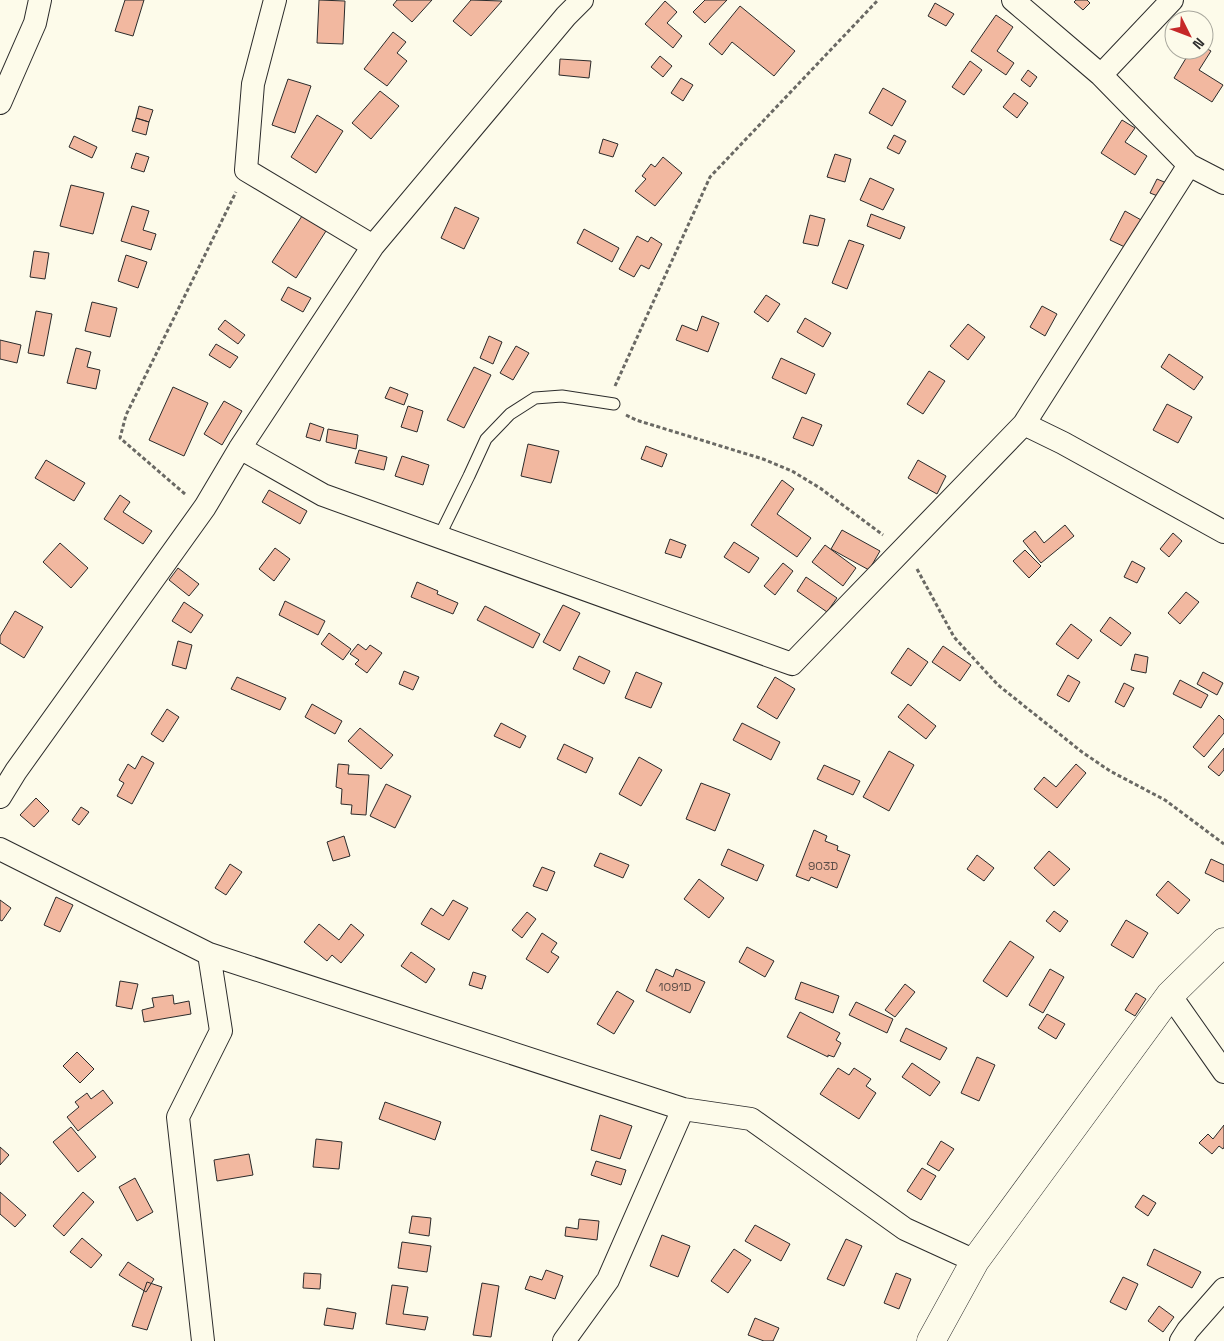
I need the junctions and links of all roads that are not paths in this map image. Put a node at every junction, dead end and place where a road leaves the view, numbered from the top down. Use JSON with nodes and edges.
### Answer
{"nodes":[{"id":1,"x":40,"y":0,"type":"edge"},
{"id":2,"x":275,"y":0,"type":"edge"},
{"id":3,"x":582,"y":0,"type":"edge"},
{"id":4,"x":1013,"y":0,"type":"edge"},
{"id":5,"x":1172,"y":0,"type":"edge"},
{"id":6,"x":1101,"y":76,"type":"junction"},
{"id":7,"x":0,"y":103,"type":"edge"},
{"id":8,"x":1189,"y":164,"type":"junction"},
{"id":9,"x":1224,"y":183,"type":"edge"},
{"id":10,"x":373,"y":246,"type":"junction"},
{"id":11,"x":614,"y":404,"type":"road end"},
{"id":12,"x":1024,"y":424,"type":"junction"},
{"id":13,"x":240,"y":448,"type":"junction"},
{"id":14,"x":1224,"y":532,"type":"edge"},
{"id":15,"x":439,"y":537,"type":"junction"},
{"id":16,"x":8,"y":768,"type":"edge"},
{"id":17,"x":0,"y":796,"type":"edge"},
{"id":18,"x":0,"y":849,"type":"edge"},
{"id":19,"x":1224,"y":942,"type":"edge"},
{"id":20,"x":209,"y":954,"type":"junction"},
{"id":21,"x":1170,"y":995,"type":"junction"},
{"id":22,"x":1224,"y":1072,"type":"edge"},
{"id":23,"x":683,"y":1109,"type":"junction"},
{"id":24,"x":975,"y":1261,"type":"junction"},
{"id":25,"x":1224,"y":1289,"type":"edge"},
{"id":26,"x":203,"y":1341,"type":"edge"},
{"id":27,"x":564,"y":1341,"type":"edge"},
{"id":28,"x":931,"y":1341,"type":"edge"},
{"id":29,"x":1181,"y":1341,"type":"edge"}],
"edges":[{"from":1,"to":7,"type":"street"},
{"from":2,"to":10,"type":"street"},
{"from":3,"to":10,"type":"street"},
{"from":4,"to":6,"type":"street"},
{"from":5,"to":6,"type":"street"},
{"from":6,"to":8,"type":"street"},
{"from":8,"to":9,"type":"street"},
{"from":8,"to":12,"type":"street"},
{"from":10,"to":13,"type":"street"},
{"from":11,"to":15,"type":"lane"},
{"from":12,"to":14,"type":"street"},
{"from":12,"to":15,"type":"street"},
{"from":13,"to":15,"type":"street"},
{"from":13,"to":16,"type":"street"},
{"from":16,"to":17,"type":"street"},
{"from":18,"to":20,"type":"street"},
{"from":19,"to":21,"type":"street"},
{"from":20,"to":23,"type":"street"},
{"from":20,"to":26,"type":"street"},
{"from":21,"to":22,"type":"street"},
{"from":21,"to":24,"type":"street"},
{"from":23,"to":24,"type":"street"},
{"from":23,"to":27,"type":"street"},
{"from":24,"to":28,"type":"street"},
{"from":25,"to":29,"type":"street"}]}
